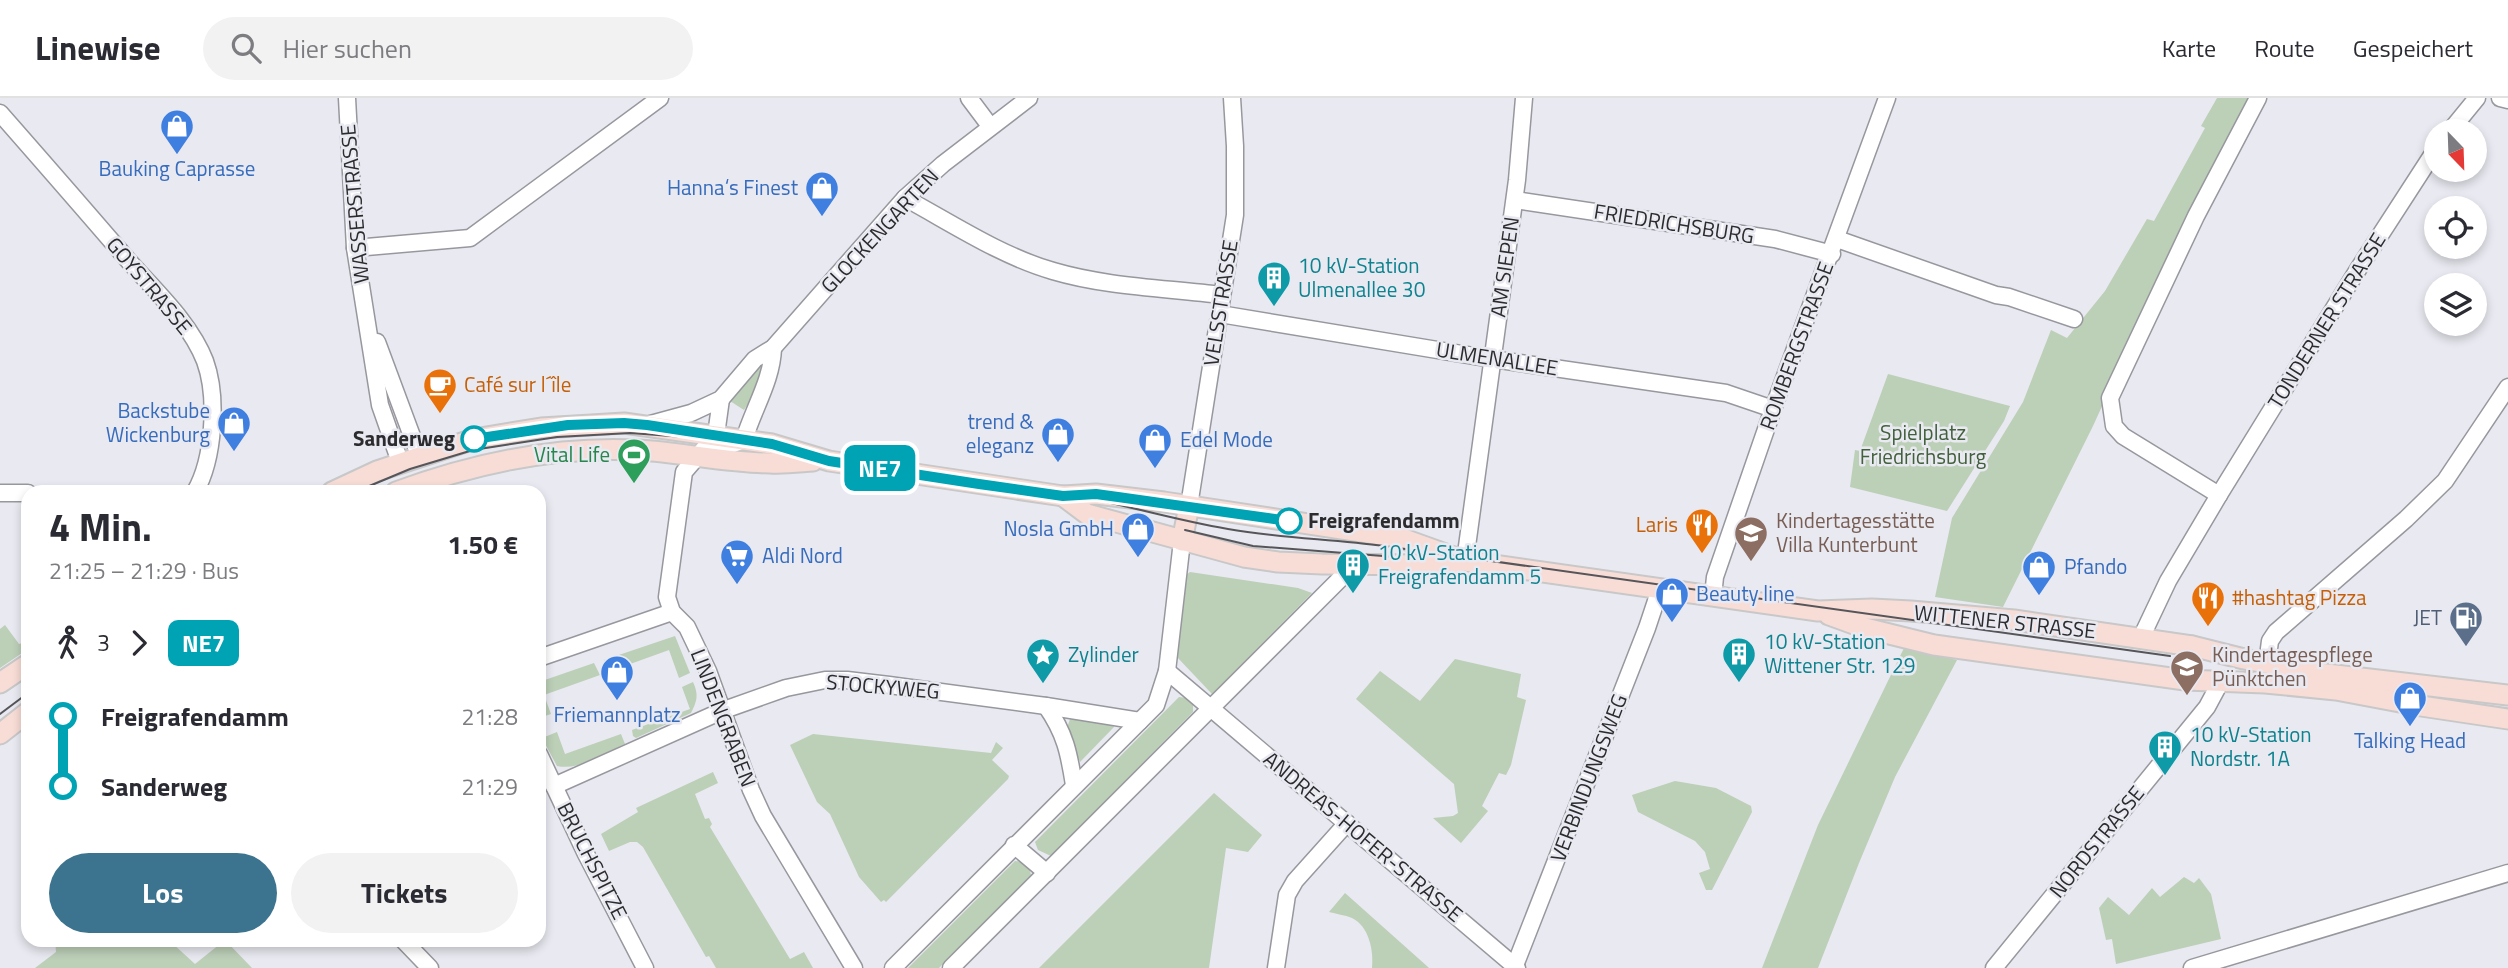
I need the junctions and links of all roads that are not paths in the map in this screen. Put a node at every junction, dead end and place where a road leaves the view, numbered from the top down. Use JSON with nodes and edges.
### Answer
{"nodes":[{"id":1,"x":347,"y":98,"type":"edge"},
{"id":2,"x":660,"y":98,"type":"edge"},
{"id":3,"x":969,"y":98,"type":"edge"},
{"id":4,"x":1029,"y":98,"type":"edge"},
{"id":5,"x":1232,"y":98,"type":"edge"},
{"id":6,"x":1524,"y":98,"type":"edge"},
{"id":7,"x":1887,"y":98,"type":"edge"},
{"id":8,"x":2258,"y":98,"type":"edge"},
{"id":9,"x":2477,"y":98,"type":"edge"},
{"id":10,"x":2500,"y":98,"type":"edge"},
{"id":11,"x":2508,"y":100,"type":"edge"},
{"id":12,"x":0,"y":113,"type":"edge"},
{"id":13,"x":2460,"y":119,"type":"edge"},
{"id":14,"x":990,"y":126,"type":"junction"},
{"id":15,"x":2424,"y":168,"type":"edge"},
{"id":16,"x":905,"y":198,"type":"junction"},
{"id":17,"x":1514,"y":200,"type":"junction"},
{"id":18,"x":1834,"y":246,"type":"junction"},
{"id":19,"x":355,"y":248,"type":"junction"},
{"id":20,"x":1222,"y":295,"type":"junction"},
{"id":21,"x":365,"y":310,"type":"junction"},
{"id":22,"x":1220,"y":314,"type":"junction"},
{"id":23,"x":2074,"y":319,"type":"dead end"},
{"id":24,"x":774,"y":348,"type":"junction"},
{"id":25,"x":1492,"y":359,"type":"junction"},
{"id":26,"x":2508,"y":387,"type":"edge"},
{"id":27,"x":721,"y":399,"type":"junction"},
{"id":28,"x":1773,"y":409,"type":"junction"},
{"id":29,"x":647,"y":425,"type":"junction"},
{"id":30,"x":716,"y":435,"type":"junction"},
{"id":31,"x":744,"y":440,"type":"junction"},
{"id":32,"x":419,"y":455,"type":"junction"},
{"id":33,"x":700,"y":456,"type":"junction"},
{"id":34,"x":829,"y":461,"type":"junction"},
{"id":35,"x":400,"y":462,"type":"junction"},
{"id":36,"x":199,"y":485,"type":"edge"},
{"id":37,"x":348,"y":485,"type":"edge"},
{"id":38,"x":430,"y":485,"type":"edge"},
{"id":39,"x":431,"y":485,"type":"edge"},
{"id":40,"x":433,"y":485,"type":"edge"},
{"id":41,"x":0,"y":493,"type":"edge"},
{"id":42,"x":21,"y":493,"type":"edge"},
{"id":43,"x":2219,"y":495,"type":"junction"},
{"id":44,"x":1063,"y":496,"type":"junction"},
{"id":45,"x":1189,"y":506,"type":"junction"},
{"id":46,"x":1340,"y":529,"type":"junction"},
{"id":47,"x":1182,"y":541,"type":"junction"},
{"id":48,"x":1465,"y":561,"type":"junction"},
{"id":49,"x":1348,"y":563,"type":"junction"},
{"id":50,"x":1660,"y":589,"type":"junction"},
{"id":51,"x":1713,"y":596,"type":"junction"},
{"id":52,"x":1818,"y":611,"type":"junction"},
{"id":53,"x":671,"y":612,"type":"junction"},
{"id":54,"x":2141,"y":638,"type":"junction"},
{"id":55,"x":2192,"y":646,"type":"junction"},
{"id":56,"x":546,"y":656,"type":"edge"},
{"id":57,"x":2267,"y":664,"type":"junction"},
{"id":58,"x":21,"y":669,"type":"edge"},
{"id":59,"x":1167,"y":671,"type":"junction"},
{"id":60,"x":2185,"y":680,"type":"junction"},
{"id":61,"x":2221,"y":681,"type":"junction"},
{"id":62,"x":0,"y":683,"type":"edge"},
{"id":63,"x":2508,"y":695,"type":"edge"},
{"id":64,"x":1046,"y":706,"type":"junction"},
{"id":65,"x":1211,"y":708,"type":"junction"},
{"id":66,"x":724,"y":710,"type":"junction"},
{"id":67,"x":21,"y":718,"type":"edge"},
{"id":68,"x":2508,"y":719,"type":"edge"},
{"id":69,"x":1140,"y":721,"type":"junction"},
{"id":70,"x":0,"y":734,"type":"edge"},
{"id":71,"x":546,"y":769,"type":"edge"},
{"id":72,"x":1074,"y":785,"type":"junction"},
{"id":73,"x":554,"y":786,"type":"junction"},
{"id":74,"x":1347,"y":823,"type":"junction"},
{"id":75,"x":1014,"y":845,"type":"junction"},
{"id":76,"x":1047,"y":873,"type":"junction"},
{"id":77,"x":2508,"y":873,"type":"edge"},
{"id":78,"x":410,"y":947,"type":"edge"},
{"id":79,"x":1515,"y":967,"type":"edge"},
{"id":80,"x":430,"y":968,"type":"edge"},
{"id":81,"x":645,"y":968,"type":"edge"},
{"id":82,"x":855,"y":968,"type":"edge"},
{"id":83,"x":893,"y":968,"type":"edge"},
{"id":84,"x":951,"y":968,"type":"edge"},
{"id":85,"x":1276,"y":968,"type":"edge"},
{"id":86,"x":1994,"y":968,"type":"edge"},
{"id":87,"x":2192,"y":968,"type":"edge"}],
"edges":[{"from":1,"to":19,"type":"street","name":"WASSERSTRASSE"},
{"from":2,"to":19,"type":"street"},
{"from":3,"to":14,"type":"street"},
{"from":4,"to":14,"type":"street","name":"GLOCKENGARTEN"},
{"from":5,"to":20,"type":"street","name":"VELSSTRASSE"},
{"from":6,"to":17,"type":"street","name":"AM SIEPEN"},
{"from":7,"to":18,"type":"street","name":"ROMBERGSTRASSE"},
{"from":8,"to":43,"type":"street"},
{"from":9,"to":13,"type":"street"},
{"from":10,"to":11,"type":"street"},
{"from":12,"to":36,"type":"street","name":"GOYSTRASSE"},
{"from":14,"to":16,"type":"street","name":"GLOCKENGARTEN"},
{"from":15,"to":43,"type":"street","name":"TONDERNER STRASSE"},
{"from":16,"to":20,"type":"street"},
{"from":16,"to":24,"type":"street","name":"GLOCKENGARTEN"},
{"from":17,"to":18,"type":"street","name":"FRIEDRICHSBURG"},
{"from":17,"to":25,"type":"street","name":"AM SIEPEN"},
{"from":18,"to":23,"type":"street","name":"FRIEDRICHSBURG"},
{"from":18,"to":28,"type":"street","name":"ROMBERGSTRASSE"},
{"from":19,"to":21,"type":"street","name":"WASSERSTRASSE"},
{"from":20,"to":22,"type":"street","name":"VELSSTRASSE"},
{"from":21,"to":32,"type":"street","name":"WASSERSTRASSE"},
{"from":21,"to":35,"type":"street","name":"WASSERSTRASSE"},
{"from":22,"to":25,"type":"street","name":"ULMENALLEE"},
{"from":22,"to":45,"type":"street","name":"VELSSTRASSE"},
{"from":24,"to":27,"type":"street","name":"GLOCKENGARTEN"},
{"from":24,"to":31,"type":"street","name":"GLOCKENGARTEN"},
{"from":25,"to":28,"type":"street","name":"ULMENALLEE"},
{"from":25,"to":48,"type":"street","name":"AM SIEPEN"},
{"from":26,"to":57,"type":"street"},
{"from":27,"to":29,"type":"street","name":"GLOCKENGARTEN"},
{"from":27,"to":30,"type":"street"},
{"from":28,"to":51,"type":"street","name":"ROMBERGSTRASSE"},
{"from":29,"to":30,"type":"main road","name":"WITTENER STRASSE"},
{"from":29,"to":32,"type":"main road","name":"WITTENER STRASSE"},
{"from":30,"to":31,"type":"main road","name":"WITTENER STRASSE"},
{"from":30,"to":33,"type":"street"},
{"from":31,"to":33,"type":"street"},
{"from":31,"to":34,"type":"main road","name":"WITTENER STRASSE"},
{"from":32,"to":35,"type":"main road","name":"WITTENER STRASSE"},
{"from":32,"to":39,"type":"main road"},
{"from":33,"to":34,"type":"main road","name":"WITTENER STRASSE"},
{"from":33,"to":40,"type":"main road","name":"WITTENER STRASSE"},
{"from":33,"to":53,"type":"street"},
{"from":34,"to":44,"type":"main road","name":"WITTENER STRASSE"},
{"from":35,"to":37,"type":"main road","name":"WITTENER STRASSE"},
{"from":35,"to":38,"type":"main road"},
{"from":41,"to":42,"type":"street"},
{"from":43,"to":54,"type":"street","name":"TONDERNER STRASSE"},
{"from":44,"to":45,"type":"main road","name":"WITTENER STRASSE"},
{"from":44,"to":47,"type":"main road","name":"WITTENER STRASSE"},
{"from":45,"to":46,"type":"main road","name":"WITTENER STRASSE"},
{"from":45,"to":47,"type":"main road"},
{"from":46,"to":48,"type":"main road","name":"WITTENER STRASSE"},
{"from":46,"to":49,"type":"main road"},
{"from":47,"to":49,"type":"main road","name":"WITTENER STRASSE"},
{"from":47,"to":59,"type":"street"},
{"from":48,"to":49,"type":"main road","name":"WITTENER STRASSE"},
{"from":48,"to":50,"type":"main road","name":"WITTENER STRASSE"},
{"from":49,"to":65,"type":"street"},
{"from":50,"to":51,"type":"main road","name":"WITTENER STRASSE"},
{"from":50,"to":79,"type":"street","name":"VERBINDUNGSWEG"},
{"from":51,"to":52,"type":"main road","name":"WITTENER STRASSE"},
{"from":52,"to":54,"type":"main road","name":"WITTENER STRASSE"},
{"from":52,"to":60,"type":"main road","name":"WITTENER STRASSE"},
{"from":53,"to":56,"type":"street"},
{"from":53,"to":66,"type":"street","name":"LINDENGRABEN"},
{"from":54,"to":55,"type":"main road","name":"WITTENER STRASSE"},
{"from":55,"to":57,"type":"main road","name":"WITTENER STRASSE"},
{"from":55,"to":60,"type":"main road"},
{"from":57,"to":63,"type":"main road","name":"WITTENER STRASSE"},
{"from":58,"to":62,"type":"main road"},
{"from":59,"to":65,"type":"street"},
{"from":59,"to":69,"type":"street"},
{"from":60,"to":61,"type":"main road","name":"WITTENER STRASSE"},
{"from":61,"to":68,"type":"main road","name":"WITTENER STRASSE"},
{"from":61,"to":86,"type":"street","name":"NORDSTRASSE"},
{"from":64,"to":66,"type":"street","name":"STOCKYWEG"},
{"from":64,"to":69,"type":"street","name":"STOCKYWEG"},
{"from":64,"to":72,"type":"street"},
{"from":65,"to":74,"type":"street","name":"ANDREAS-HOFER-STRASSE"},
{"from":65,"to":76,"type":"street"},
{"from":66,"to":73,"type":"street"},
{"from":66,"to":82,"type":"street","name":"LINDENGRABEN"},
{"from":67,"to":70,"type":"main road"},
{"from":69,"to":72,"type":"street"},
{"from":71,"to":73,"type":"street","name":"BRUCHSPITZE"},
{"from":72,"to":75,"type":"street"},
{"from":73,"to":81,"type":"street","name":"BRUCHSPITZE"},
{"from":74,"to":79,"type":"street","name":"ANDREAS-HOFER-STRASSE"},
{"from":74,"to":85,"type":"street"},
{"from":75,"to":76,"type":"street"},
{"from":75,"to":83,"type":"street"},
{"from":76,"to":84,"type":"street"},
{"from":77,"to":87,"type":"street"},
{"from":78,"to":80,"type":"street"}]}
